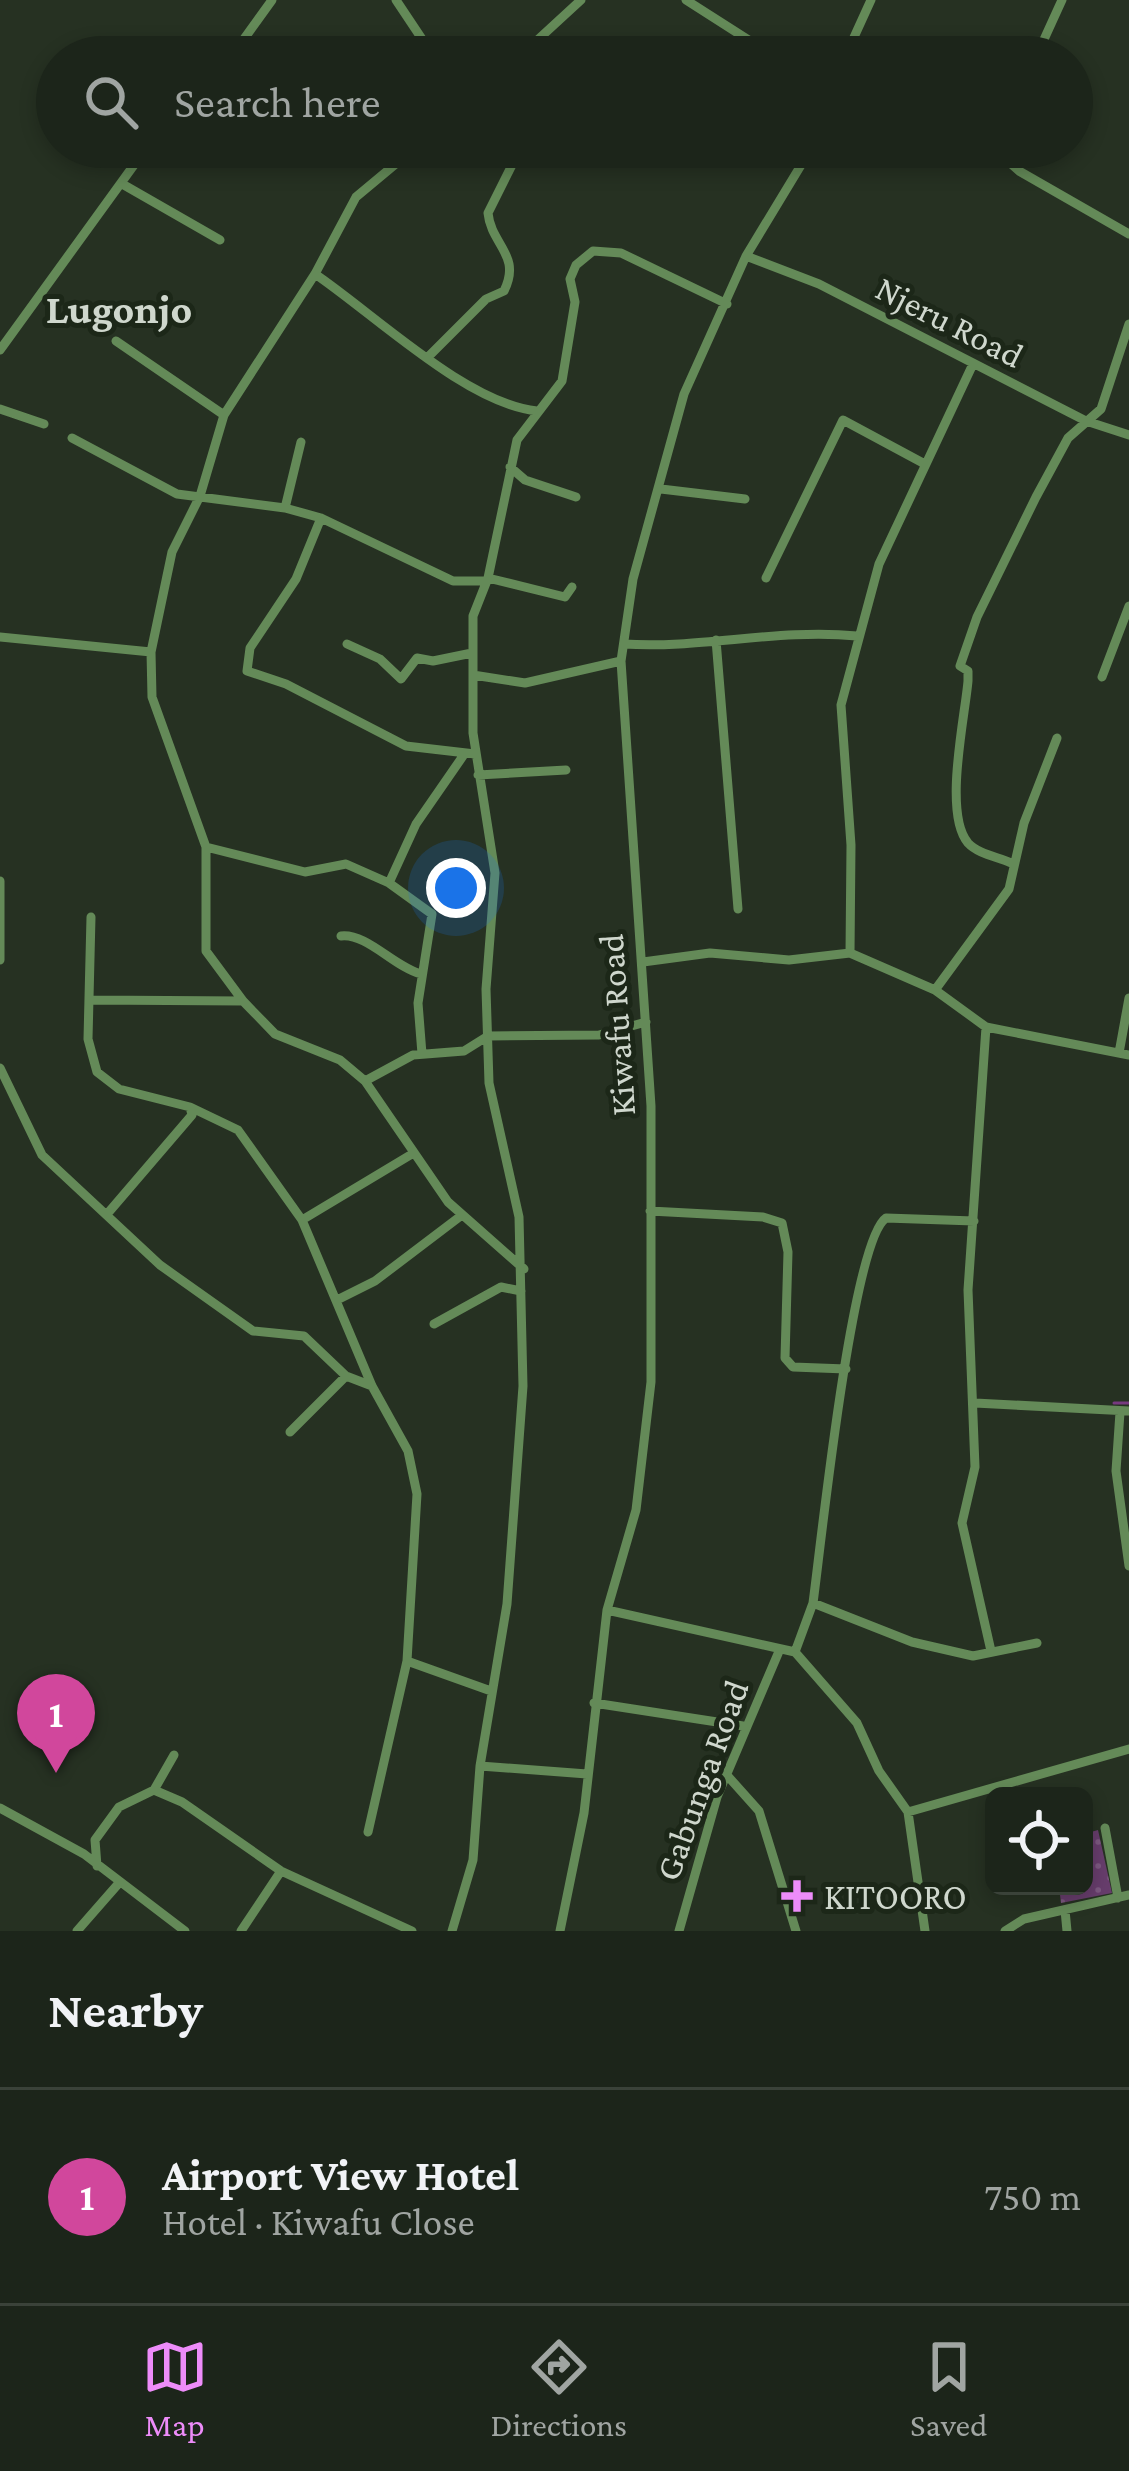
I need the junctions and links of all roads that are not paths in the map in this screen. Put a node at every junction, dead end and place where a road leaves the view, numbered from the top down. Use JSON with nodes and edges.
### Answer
{"nodes":[{"id":1,"x":272,"y":0,"type":"edge"},
{"id":2,"x":396,"y":0,"type":"edge"},
{"id":3,"x":581,"y":0,"type":"edge"},
{"id":4,"x":686,"y":0,"type":"edge"},
{"id":5,"x":871,"y":0,"type":"edge"},
{"id":6,"x":1062,"y":0,"type":"edge"},
{"id":7,"x":245,"y":36,"type":"edge"},
{"id":8,"x":420,"y":36,"type":"edge"},
{"id":9,"x":542,"y":36,"type":"edge"},
{"id":10,"x":742,"y":36,"type":"edge"},
{"id":11,"x":854,"y":36,"type":"edge"},
{"id":12,"x":1046,"y":36,"type":"edge"},
{"id":13,"x":134,"y":168,"type":"edge"},
{"id":14,"x":391,"y":168,"type":"edge"},
{"id":15,"x":510,"y":168,"type":"edge"},
{"id":16,"x":799,"y":168,"type":"edge"},
{"id":17,"x":1017,"y":168,"type":"edge"},
{"id":18,"x":124,"y":184,"type":"junction"},
{"id":19,"x":1129,"y":234,"type":"edge"},
{"id":20,"x":220,"y":240,"type":"dead end"},
{"id":21,"x":746,"y":256,"type":"junction"},
{"id":22,"x":315,"y":274,"type":"junction"},
{"id":23,"x":727,"y":304,"type":"junction"},
{"id":24,"x":1129,"y":324,"type":"edge"},
{"id":25,"x":116,"y":341,"type":"dead end"},
{"id":26,"x":0,"y":350,"type":"edge"},
{"id":27,"x":428,"y":357,"type":"junction"},
{"id":28,"x":973,"y":364,"type":"junction"},
{"id":29,"x":0,"y":409,"type":"edge"},
{"id":30,"x":538,"y":411,"type":"junction"},
{"id":31,"x":224,"y":415,"type":"junction"},
{"id":32,"x":1086,"y":421,"type":"junction"},
{"id":33,"x":44,"y":424,"type":"dead end"},
{"id":34,"x":1129,"y":435,"type":"edge"},
{"id":35,"x":72,"y":438,"type":"dead end"},
{"id":36,"x":301,"y":442,"type":"dead end"},
{"id":37,"x":923,"y":463,"type":"junction"},
{"id":38,"x":510,"y":467,"type":"junction"},
{"id":39,"x":661,"y":489,"type":"junction"},
{"id":40,"x":200,"y":496,"type":"junction"},
{"id":41,"x":576,"y":497,"type":"dead end"},
{"id":42,"x":745,"y":499,"type":"dead end"},
{"id":43,"x":285,"y":508,"type":"junction"},
{"id":44,"x":321,"y":518,"type":"junction"},
{"id":45,"x":766,"y":578,"type":"dead end"},
{"id":46,"x":487,"y":580,"type":"junction"},
{"id":47,"x":572,"y":587,"type":"dead end"},
{"id":48,"x":1129,"y":606,"type":"edge"},
{"id":49,"x":857,"y":636,"type":"junction"},
{"id":50,"x":0,"y":638,"type":"edge"},
{"id":51,"x":716,"y":640,"type":"junction"},
{"id":52,"x":347,"y":644,"type":"dead end"},
{"id":53,"x":624,"y":644,"type":"junction"},
{"id":54,"x":152,"y":652,"type":"junction"},
{"id":55,"x":472,"y":653,"type":"junction"},
{"id":56,"x":621,"y":662,"type":"junction"},
{"id":57,"x":472,"y":675,"type":"junction"},
{"id":58,"x":1102,"y":677,"type":"dead end"},
{"id":59,"x":1057,"y":738,"type":"dead end"},
{"id":60,"x":469,"y":755,"type":"junction"},
{"id":61,"x":566,"y":770,"type":"dead end"},
{"id":62,"x":478,"y":775,"type":"junction"},
{"id":63,"x":206,"y":848,"type":"junction"},
{"id":64,"x":1012,"y":863,"type":"junction"},
{"id":65,"x":0,"y":881,"type":"edge"},
{"id":66,"x":389,"y":883,"type":"junction"},
{"id":67,"x":738,"y":909,"type":"dead end"},
{"id":68,"x":92,"y":917,"type":"dead end"},
{"id":69,"x":341,"y":936,"type":"dead end"},
{"id":70,"x":850,"y":953,"type":"junction"},
{"id":71,"x":0,"y":961,"type":"edge"},
{"id":72,"x":643,"y":962,"type":"junction"},
{"id":73,"x":421,"y":974,"type":"junction"},
{"id":74,"x":935,"y":990,"type":"junction"},
{"id":75,"x":1129,"y":998,"type":"edge"},
{"id":76,"x":91,"y":1000,"type":"junction"},
{"id":77,"x":243,"y":1001,"type":"junction"},
{"id":78,"x":646,"y":1022,"type":"junction"},
{"id":79,"x":986,"y":1027,"type":"junction"},
{"id":80,"x":488,"y":1036,"type":"junction"},
{"id":81,"x":422,"y":1054,"type":"junction"},
{"id":82,"x":1124,"y":1054,"type":"edge"},
{"id":83,"x":0,"y":1068,"type":"edge"},
{"id":84,"x":364,"y":1081,"type":"junction"},
{"id":85,"x":190,"y":1107,"type":"junction"},
{"id":86,"x":412,"y":1154,"type":"junction"},
{"id":87,"x":650,"y":1211,"type":"junction"},
{"id":88,"x":108,"y":1214,"type":"junction"},
{"id":89,"x":462,"y":1215,"type":"junction"},
{"id":90,"x":302,"y":1220,"type":"junction"},
{"id":91,"x":974,"y":1221,"type":"junction"},
{"id":92,"x":524,"y":1269,"type":"junction"},
{"id":93,"x":520,"y":1291,"type":"junction"},
{"id":94,"x":337,"y":1300,"type":"junction"},
{"id":95,"x":434,"y":1324,"type":"dead end"},
{"id":96,"x":845,"y":1369,"type":"junction"},
{"id":97,"x":346,"y":1376,"type":"junction"},
{"id":98,"x":372,"y":1386,"type":"junction"},
{"id":99,"x":975,"y":1403,"type":"junction"},
{"id":100,"x":1125,"y":1412,"type":"edge"},
{"id":101,"x":290,"y":1432,"type":"dead end"},
{"id":102,"x":1129,"y":1566,"type":"edge"},
{"id":103,"x":813,"y":1603,"type":"junction"},
{"id":104,"x":607,"y":1610,"type":"junction"},
{"id":105,"x":1037,"y":1643,"type":"dead end"},
{"id":106,"x":780,"y":1649,"type":"junction"},
{"id":107,"x":991,"y":1651,"type":"junction"},
{"id":108,"x":795,"y":1652,"type":"junction"},
{"id":109,"x":407,"y":1660,"type":"junction"},
{"id":110,"x":491,"y":1690,"type":"junction"},
{"id":111,"x":594,"y":1703,"type":"junction"},
{"id":112,"x":742,"y":1726,"type":"junction"},
{"id":113,"x":1129,"y":1749,"type":"edge"},
{"id":114,"x":174,"y":1755,"type":"dead end"},
{"id":115,"x":480,"y":1766,"type":"junction"},
{"id":116,"x":725,"y":1773,"type":"junction"},
{"id":117,"x":587,"y":1774,"type":"junction"},
{"id":118,"x":154,"y":1790,"type":"junction"},
{"id":119,"x":0,"y":1808,"type":"edge"},
{"id":120,"x":908,"y":1812,"type":"junction"},
{"id":121,"x":1105,"y":1828,"type":"dead end"},
{"id":122,"x":368,"y":1832,"type":"dead end"},
{"id":123,"x":95,"y":1840,"type":"junction"},
{"id":124,"x":68,"y":1844,"type":"junction"},
{"id":125,"x":97,"y":1865,"type":"junction"},
{"id":126,"x":281,"y":1871,"type":"junction"},
{"id":127,"x":119,"y":1883,"type":"junction"},
{"id":128,"x":1123,"y":1896,"type":"edge"},
{"id":129,"x":1065,"y":1910,"type":"junction"},
{"id":130,"x":77,"y":1931,"type":"edge"},
{"id":131,"x":184,"y":1931,"type":"edge"},
{"id":132,"x":242,"y":1931,"type":"edge"},
{"id":133,"x":412,"y":1931,"type":"edge"},
{"id":134,"x":452,"y":1931,"type":"edge"},
{"id":135,"x":560,"y":1931,"type":"edge"},
{"id":136,"x":679,"y":1931,"type":"edge"},
{"id":137,"x":796,"y":1931,"type":"edge"},
{"id":138,"x":925,"y":1931,"type":"edge"},
{"id":139,"x":1005,"y":1931,"type":"edge"},
{"id":140,"x":1067,"y":1931,"type":"edge"}],
"edges":[{"from":1,"to":7,"type":"street"},
{"from":2,"to":8,"type":"street"},
{"from":3,"to":9,"type":"street"},
{"from":4,"to":10,"type":"street"},
{"from":5,"to":11,"type":"street"},
{"from":6,"to":12,"type":"street"},
{"from":13,"to":18,"type":"street"},
{"from":14,"to":22,"type":"street"},
{"from":15,"to":27,"type":"street"},
{"from":16,"to":21,"type":"street","name":"Kiwafu Road"},
{"from":17,"to":19,"type":"street"},
{"from":18,"to":20,"type":"street"},
{"from":18,"to":26,"type":"street"},
{"from":21,"to":23,"type":"street","name":"Kiwafu Road"},
{"from":21,"to":28,"type":"street","name":"Njeru Road"},
{"from":22,"to":27,"type":"street"},
{"from":22,"to":31,"type":"street"},
{"from":23,"to":30,"type":"street"},
{"from":23,"to":39,"type":"street","name":"Kiwafu Road"},
{"from":24,"to":32,"type":"street"},
{"from":25,"to":31,"type":"street"},
{"from":27,"to":30,"type":"street"},
{"from":28,"to":32,"type":"street","name":"Njeru Road"},
{"from":28,"to":37,"type":"street"},
{"from":29,"to":33,"type":"street"},
{"from":30,"to":38,"type":"street"},
{"from":31,"to":40,"type":"street"},
{"from":32,"to":34,"type":"street","name":"Njeru Road"},
{"from":32,"to":64,"type":"street"},
{"from":35,"to":40,"type":"street"},
{"from":36,"to":43,"type":"street"},
{"from":37,"to":45,"type":"street"},
{"from":37,"to":49,"type":"street"},
{"from":38,"to":41,"type":"street"},
{"from":38,"to":46,"type":"street"},
{"from":39,"to":42,"type":"street"},
{"from":39,"to":53,"type":"street","name":"Kiwafu Road"},
{"from":40,"to":43,"type":"street"},
{"from":40,"to":54,"type":"street"},
{"from":43,"to":44,"type":"street"},
{"from":44,"to":46,"type":"street"},
{"from":44,"to":60,"type":"street"},
{"from":46,"to":47,"type":"street"},
{"from":46,"to":55,"type":"street"},
{"from":48,"to":58,"type":"street"},
{"from":49,"to":51,"type":"street"},
{"from":49,"to":70,"type":"street"},
{"from":50,"to":54,"type":"street"},
{"from":51,"to":53,"type":"street"},
{"from":51,"to":67,"type":"street"},
{"from":52,"to":55,"type":"street"},
{"from":53,"to":56,"type":"street","name":"Kiwafu Road"},
{"from":54,"to":63,"type":"street"},
{"from":55,"to":57,"type":"street"},
{"from":56,"to":57,"type":"street"},
{"from":56,"to":72,"type":"street","name":"Kiwafu Road"},
{"from":57,"to":60,"type":"street"},
{"from":59,"to":64,"type":"street"},
{"from":60,"to":62,"type":"street"},
{"from":60,"to":66,"type":"street"},
{"from":61,"to":62,"type":"street"},
{"from":62,"to":80,"type":"street"},
{"from":63,"to":66,"type":"street"},
{"from":63,"to":77,"type":"street"},
{"from":64,"to":74,"type":"street"},
{"from":65,"to":71,"type":"street"},
{"from":66,"to":73,"type":"street"},
{"from":68,"to":76,"type":"street"},
{"from":69,"to":73,"type":"street"},
{"from":70,"to":72,"type":"street"},
{"from":70,"to":74,"type":"street"},
{"from":72,"to":78,"type":"street","name":"Kiwafu Road"},
{"from":73,"to":81,"type":"street"},
{"from":74,"to":79,"type":"street"},
{"from":75,"to":82,"type":"street"},
{"from":76,"to":77,"type":"street"},
{"from":76,"to":85,"type":"street"},
{"from":77,"to":84,"type":"street"},
{"from":78,"to":80,"type":"street"},
{"from":78,"to":87,"type":"street","name":"Kiwafu Road"},
{"from":79,"to":82,"type":"street"},
{"from":79,"to":91,"type":"street"},
{"from":80,"to":81,"type":"street"},
{"from":80,"to":92,"type":"street"},
{"from":81,"to":84,"type":"street"},
{"from":83,"to":88,"type":"street"},
{"from":84,"to":86,"type":"street"},
{"from":85,"to":88,"type":"street"},
{"from":85,"to":90,"type":"street"},
{"from":86,"to":89,"type":"street"},
{"from":86,"to":90,"type":"street"},
{"from":87,"to":96,"type":"street"},
{"from":87,"to":104,"type":"street","name":"Kiwafu Road"},
{"from":88,"to":97,"type":"street"},
{"from":89,"to":92,"type":"street"},
{"from":89,"to":94,"type":"street"},
{"from":90,"to":94,"type":"street"},
{"from":91,"to":96,"type":"street"},
{"from":91,"to":99,"type":"street"},
{"from":92,"to":93,"type":"street"},
{"from":93,"to":95,"type":"street"},
{"from":93,"to":110,"type":"street"},
{"from":94,"to":98,"type":"street"},
{"from":96,"to":103,"type":"street"},
{"from":97,"to":98,"type":"street"},
{"from":97,"to":101,"type":"street"},
{"from":98,"to":109,"type":"street"},
{"from":99,"to":100,"type":"street"},
{"from":99,"to":107,"type":"street"},
{"from":100,"to":102,"type":"street"},
{"from":103,"to":107,"type":"street"},
{"from":103,"to":108,"type":"street"},
{"from":104,"to":106,"type":"street"},
{"from":104,"to":111,"type":"street","name":"Kiwafu Road"},
{"from":105,"to":107,"type":"street"},
{"from":106,"to":108,"type":"street"},
{"from":106,"to":112,"type":"street","name":"Gabunga Road"},
{"from":108,"to":120,"type":"street"},
{"from":109,"to":110,"type":"street"},
{"from":109,"to":122,"type":"street"},
{"from":110,"to":115,"type":"street"},
{"from":111,"to":112,"type":"street"},
{"from":111,"to":117,"type":"street","name":"Kiwafu Road"},
{"from":112,"to":116,"type":"street","name":"Gabunga Road"},
{"from":113,"to":120,"type":"street"},
{"from":114,"to":118,"type":"street"},
{"from":115,"to":117,"type":"street"},
{"from":115,"to":134,"type":"street"},
{"from":116,"to":136,"type":"street","name":"Gabunga Road"},
{"from":116,"to":137,"type":"street"},
{"from":117,"to":135,"type":"street","name":"Kiwafu Road"},
{"from":118,"to":123,"type":"street"},
{"from":118,"to":126,"type":"street"},
{"from":119,"to":124,"type":"street"},
{"from":120,"to":138,"type":"street"},
{"from":121,"to":128,"type":"street"},
{"from":123,"to":124,"type":"street"},
{"from":123,"to":125,"type":"street"},
{"from":124,"to":125,"type":"street"},
{"from":125,"to":127,"type":"street"},
{"from":126,"to":132,"type":"street"},
{"from":126,"to":133,"type":"street"},
{"from":127,"to":130,"type":"street"},
{"from":127,"to":131,"type":"street"},
{"from":128,"to":129,"type":"street"},
{"from":129,"to":139,"type":"street"},
{"from":129,"to":140,"type":"street"}]}
